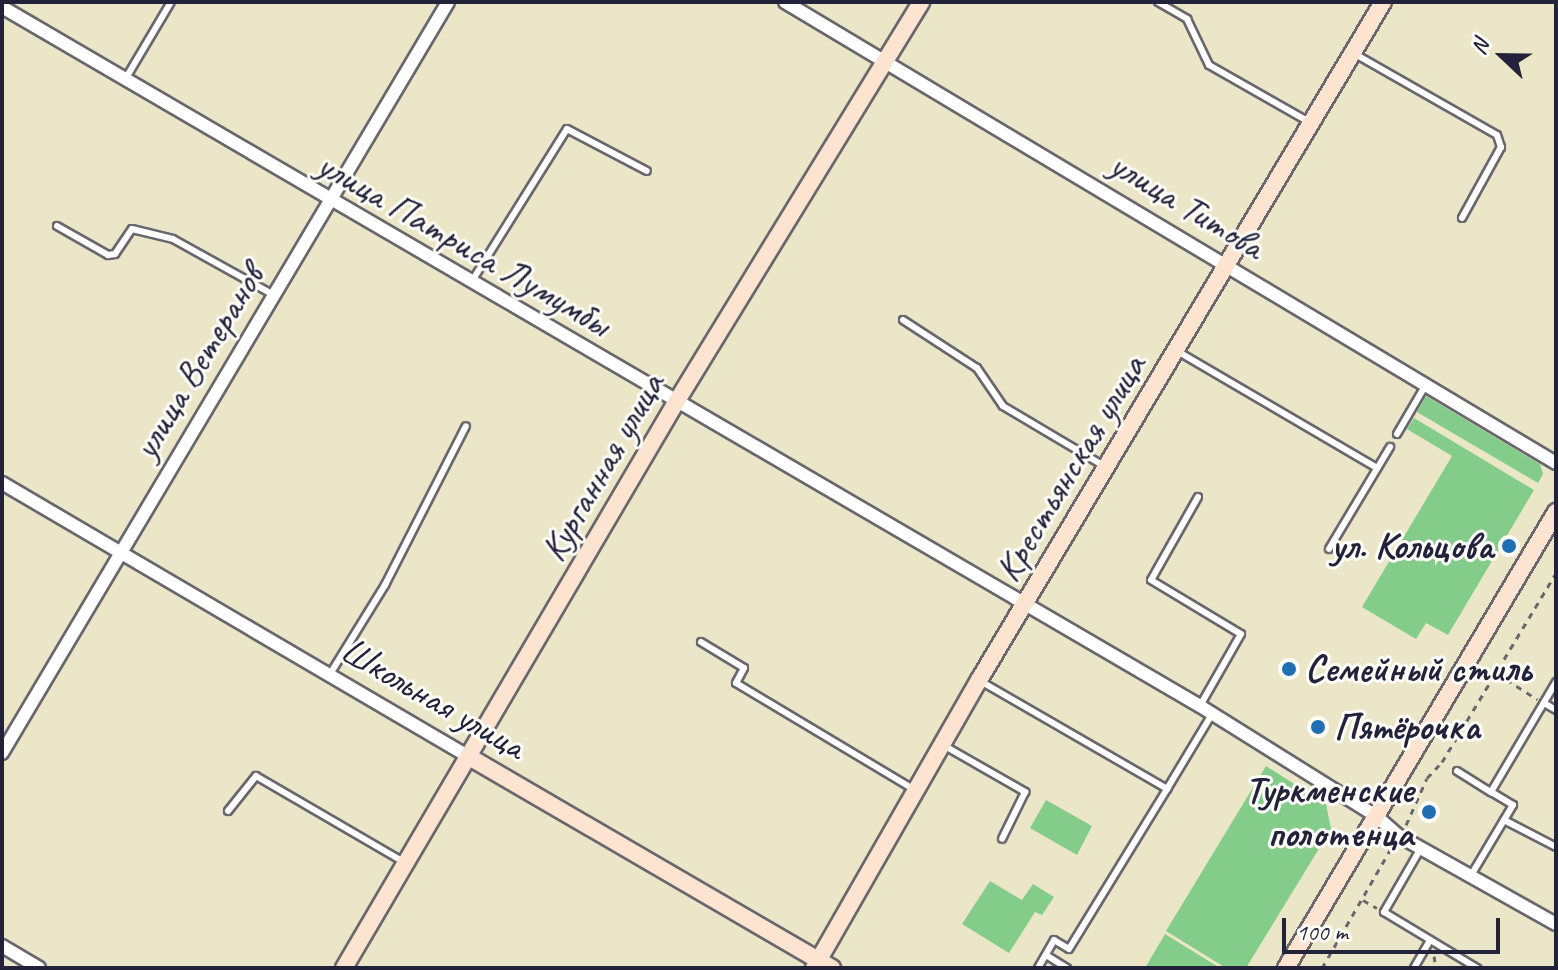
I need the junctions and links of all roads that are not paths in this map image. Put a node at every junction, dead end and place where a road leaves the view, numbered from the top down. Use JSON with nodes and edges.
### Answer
{"nodes":[{"id":1,"x":171,"y":2,"type":"edge"},
{"id":2,"x":448,"y":2,"type":"edge"},
{"id":3,"x":785,"y":2,"type":"edge"},
{"id":4,"x":921,"y":2,"type":"edge"},
{"id":5,"x":1158,"y":2,"type":"edge"},
{"id":6,"x":1383,"y":2,"type":"edge"},
{"id":7,"x":2,"y":7,"type":"edge"},
{"id":8,"x":1354,"y":53,"type":"junction"},
{"id":9,"x":886,"y":59,"type":"junction"},
{"id":10,"x":126,"y":78,"type":"junction"},
{"id":11,"x":1312,"y":123,"type":"junction"},
{"id":12,"x":647,"y":171,"type":"dead end"},
{"id":13,"x":330,"y":201,"type":"junction"},
{"id":14,"x":1462,"y":218,"type":"dead end"},
{"id":15,"x":57,"y":226,"type":"dead end"},
{"id":16,"x":1228,"y":264,"type":"junction"},
{"id":17,"x":472,"y":281,"type":"junction"},
{"id":18,"x":272,"y":294,"type":"junction"},
{"id":19,"x":903,"y":320,"type":"dead end"},
{"id":20,"x":1177,"y":351,"type":"junction"},
{"id":21,"x":1425,"y":386,"type":"junction"},
{"id":22,"x":675,"y":404,"type":"junction"},
{"id":23,"x":466,"y":426,"type":"dead end"},
{"id":24,"x":1397,"y":434,"type":"dead end"},
{"id":25,"x":1390,"y":447,"type":"dead end"},
{"id":26,"x":1556,"y":463,"type":"edge"},
{"id":27,"x":1108,"y":468,"type":"junction"},
{"id":28,"x":1377,"y":468,"type":"junction"},
{"id":29,"x":2,"y":483,"type":"edge"},
{"id":30,"x":1198,"y":497,"type":"dead end"},
{"id":31,"x":1556,"y":512,"type":"edge"},
{"id":32,"x":1329,"y":549,"type":"dead end"},
{"id":33,"x":120,"y":552,"type":"junction"},
{"id":34,"x":1025,"y":605,"type":"junction"},
{"id":35,"x":701,"y":642,"type":"dead end"},
{"id":36,"x":330,"y":674,"type":"junction"},
{"id":37,"x":979,"y":680,"type":"junction"},
{"id":38,"x":1556,"y":682,"type":"edge"},
{"id":39,"x":1544,"y":703,"type":"junction"},
{"id":40,"x":1200,"y":706,"type":"junction"},
{"id":41,"x":1556,"y":710,"type":"edge"},
{"id":42,"x":1212,"y":714,"type":"junction"},
{"id":43,"x":943,"y":745,"type":"junction"},
{"id":44,"x":2,"y":753,"type":"edge"},
{"id":45,"x":471,"y":758,"type":"junction"},
{"id":46,"x":1457,"y":771,"type":"dead end"},
{"id":47,"x":1167,"y":789,"type":"junction"},
{"id":48,"x":916,"y":791,"type":"junction"},
{"id":49,"x":1491,"y":792,"type":"junction"},
{"id":50,"x":228,"y":811,"type":"dead end"},
{"id":51,"x":1376,"y":816,"type":"junction"},
{"id":52,"x":1504,"y":820,"type":"junction"},
{"id":53,"x":1002,"y":839,"type":"dead end"},
{"id":54,"x":1556,"y":847,"type":"edge"},
{"id":55,"x":1421,"y":848,"type":"junction"},
{"id":56,"x":406,"y":864,"type":"junction"},
{"id":57,"x":1470,"y":877,"type":"junction"},
{"id":58,"x":1556,"y":924,"type":"edge"},
{"id":59,"x":1430,"y":940,"type":"junction"},
{"id":60,"x":2,"y":946,"type":"edge"},
{"id":61,"x":1046,"y":955,"type":"junction"},
{"id":62,"x":822,"y":965,"type":"edge"},
{"id":63,"x":39,"y":968,"type":"edge"},
{"id":64,"x":344,"y":968,"type":"edge"},
{"id":65,"x":1038,"y":968,"type":"edge"},
{"id":66,"x":1067,"y":968,"type":"edge"},
{"id":67,"x":1286,"y":968,"type":"edge"},
{"id":68,"x":1414,"y":968,"type":"edge"},
{"id":69,"x":1477,"y":968,"type":"edge"}],
"edges":[{"from":1,"to":10,"type":"lane"},
{"from":2,"to":13,"type":"street","name":"улица Ветеранов"},
{"from":3,"to":9,"type":"street","name":"улица Титова"},
{"from":4,"to":9,"type":"street","name":"Курганная улица"},
{"from":5,"to":11,"type":"lane"},
{"from":6,"to":8,"type":"street","name":"Крестьянская улица"},
{"from":7,"to":10,"type":"street","name":"улица Патриса Лумумбы"},
{"from":8,"to":11,"type":"street","name":"Крестьянская улица"},
{"from":8,"to":14,"type":"lane"},
{"from":9,"to":16,"type":"street","name":"улица Титова"},
{"from":9,"to":22,"type":"street","name":"Курганная улица"},
{"from":10,"to":13,"type":"street","name":"улица Патриса Лумумбы"},
{"from":11,"to":16,"type":"street","name":"Крестьянская улица"},
{"from":12,"to":17,"type":"lane"},
{"from":13,"to":17,"type":"street","name":"улица Патриса Лумумбы"},
{"from":13,"to":18,"type":"street","name":"улица Ветеранов"},
{"from":15,"to":18,"type":"lane"},
{"from":16,"to":20,"type":"street","name":"Крестьянская улица"},
{"from":16,"to":21,"type":"street","name":"улица Титова"},
{"from":17,"to":22,"type":"street","name":"улица Патриса Лумумбы"},
{"from":18,"to":33,"type":"street","name":"улица Ветеранов"},
{"from":19,"to":27,"type":"lane"},
{"from":20,"to":27,"type":"street","name":"Крестьянская улица"},
{"from":20,"to":28,"type":"lane"},
{"from":21,"to":24,"type":"lane"},
{"from":21,"to":26,"type":"street","name":"улица Титова"},
{"from":22,"to":34,"type":"street","name":"улица Патриса Лумумбы"},
{"from":22,"to":45,"type":"street","name":"Курганная улица"},
{"from":23,"to":36,"type":"lane"},
{"from":25,"to":28,"type":"lane"},
{"from":27,"to":34,"type":"street","name":"Крестьянская улица"},
{"from":28,"to":32,"type":"lane"},
{"from":29,"to":33,"type":"street","name":"Школьная улица"},
{"from":30,"to":40,"type":"lane"},
{"from":31,"to":51,"type":"street"},
{"from":33,"to":36,"type":"street","name":"Школьная улица"},
{"from":33,"to":44,"type":"street","name":"улица Ветеранов"},
{"from":34,"to":37,"type":"street","name":"Крестьянская улица"},
{"from":34,"to":40,"type":"street","name":"улица Патриса Лумумбы"},
{"from":35,"to":48,"type":"lane"},
{"from":36,"to":45,"type":"street","name":"Школьная улица"},
{"from":37,"to":43,"type":"street","name":"Крестьянская улица"},
{"from":37,"to":47,"type":"lane"},
{"from":38,"to":39,"type":"lane"},
{"from":39,"to":41,"type":"lane"},
{"from":39,"to":49,"type":"lane"},
{"from":40,"to":42,"type":"street","name":"улица Патриса Лумумбы"},
{"from":42,"to":47,"type":"lane"},
{"from":42,"to":51,"type":"street","name":"улица Патриса Лумумбы"},
{"from":43,"to":48,"type":"street","name":"Крестьянская улица"},
{"from":43,"to":53,"type":"lane"},
{"from":45,"to":56,"type":"street","name":"Курганная улица"},
{"from":45,"to":62,"type":"street","name":"Школьная улица"},
{"from":46,"to":49,"type":"lane"},
{"from":47,"to":61,"type":"lane"},
{"from":48,"to":62,"type":"street","name":"Крестьянская улица"},
{"from":49,"to":52,"type":"lane"},
{"from":50,"to":56,"type":"lane"},
{"from":51,"to":55,"type":"street","name":"улица Патриса Лумумбы"},
{"from":51,"to":67,"type":"street"},
{"from":52,"to":54,"type":"lane"},
{"from":52,"to":57,"type":"lane"},
{"from":55,"to":57,"type":"street","name":"улица Патриса Лумумбы"},
{"from":55,"to":59,"type":"lane"},
{"from":56,"to":64,"type":"street","name":"Курганная улица"},
{"from":57,"to":58,"type":"street","name":"улица Патриса Лумумбы"},
{"from":59,"to":68,"type":"lane"},
{"from":59,"to":69,"type":"lane"},
{"from":60,"to":63,"type":"street"},
{"from":61,"to":65,"type":"lane"},
{"from":61,"to":66,"type":"lane"}]}
